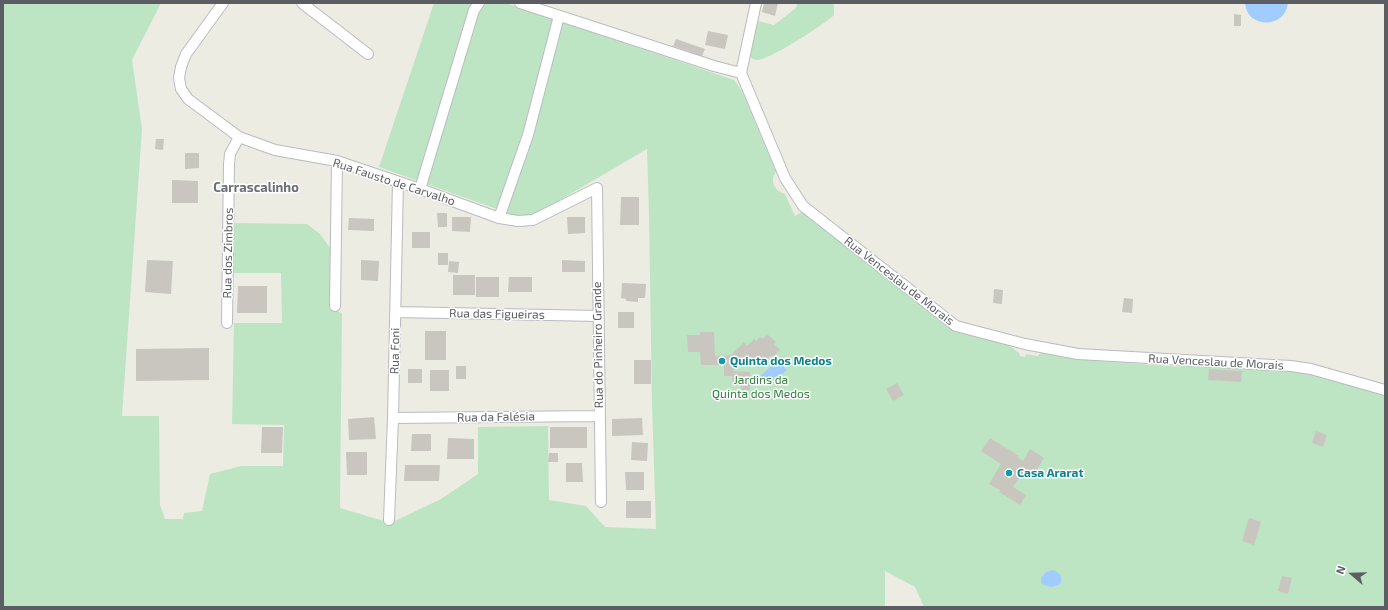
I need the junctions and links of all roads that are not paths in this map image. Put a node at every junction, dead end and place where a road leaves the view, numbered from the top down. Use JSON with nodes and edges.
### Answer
{"nodes":[{"id":1,"x":223,"y":3,"type":"edge"},
{"id":2,"x":302,"y":3,"type":"edge"},
{"id":3,"x":479,"y":3,"type":"edge"},
{"id":4,"x":520,"y":3,"type":"edge"},
{"id":5,"x":756,"y":3,"type":"edge"},
{"id":6,"x":559,"y":16,"type":"junction"},
{"id":7,"x":368,"y":54,"type":"dead end"},
{"id":8,"x":741,"y":73,"type":"junction"},
{"id":9,"x":239,"y":137,"type":"junction"},
{"id":10,"x":337,"y":162,"type":"junction"},
{"id":11,"x":398,"y":182,"type":"junction"},
{"id":12,"x":597,"y":188,"type":"joint"},
{"id":13,"x":420,"y":189,"type":"junction"},
{"id":14,"x":499,"y":218,"type":"junction"},
{"id":15,"x":335,"y":306,"type":"dead end"},
{"id":16,"x":396,"y":312,"type":"junction"},
{"id":17,"x":598,"y":316,"type":"junction"},
{"id":18,"x":227,"y":323,"type":"dead end"},
{"id":19,"x":1385,"y":390,"type":"edge"},
{"id":20,"x":599,"y":416,"type":"junction"},
{"id":21,"x":394,"y":418,"type":"junction"},
{"id":22,"x":601,"y":502,"type":"dead end"},
{"id":23,"x":389,"y":520,"type":"dead end"}],
"edges":[{"from":1,"to":9,"type":"street","name":"Rua Fausto de Carvalho"},
{"from":2,"to":7,"type":"street"},
{"from":3,"to":13,"type":"street"},
{"from":4,"to":6,"type":"street"},
{"from":5,"to":8,"type":"street"},
{"from":6,"to":8,"type":"street"},
{"from":6,"to":14,"type":"street"},
{"from":8,"to":19,"type":"street","name":"Rua Venceslau de Morais"},
{"from":9,"to":10,"type":"street","name":"Rua Fausto de Carvalho"},
{"from":9,"to":18,"type":"street","name":"Rua dos Zimbros"},
{"from":10,"to":11,"type":"street","name":"Rua Fausto de Carvalho"},
{"from":10,"to":15,"type":"street"},
{"from":11,"to":13,"type":"street","name":"Rua Fausto de Carvalho"},
{"from":11,"to":16,"type":"street","name":"Rua Foni"},
{"from":12,"to":14,"type":"street","name":"Rua Fausto de Carvalho"},
{"from":12,"to":17,"type":"street","name":"Rua do Pinheiro Grande"},
{"from":13,"to":14,"type":"street","name":"Rua Fausto de Carvalho"},
{"from":16,"to":17,"type":"street","name":"Rua das Figueiras"},
{"from":16,"to":21,"type":"street","name":"Rua Foni"},
{"from":17,"to":20,"type":"street","name":"Rua do Pinheiro Grande"},
{"from":20,"to":21,"type":"street","name":"Rua da Falésia"},
{"from":20,"to":22,"type":"street","name":"Rua do Pinheiro Grande"},
{"from":21,"to":23,"type":"street","name":"Rua Foni"}]}
